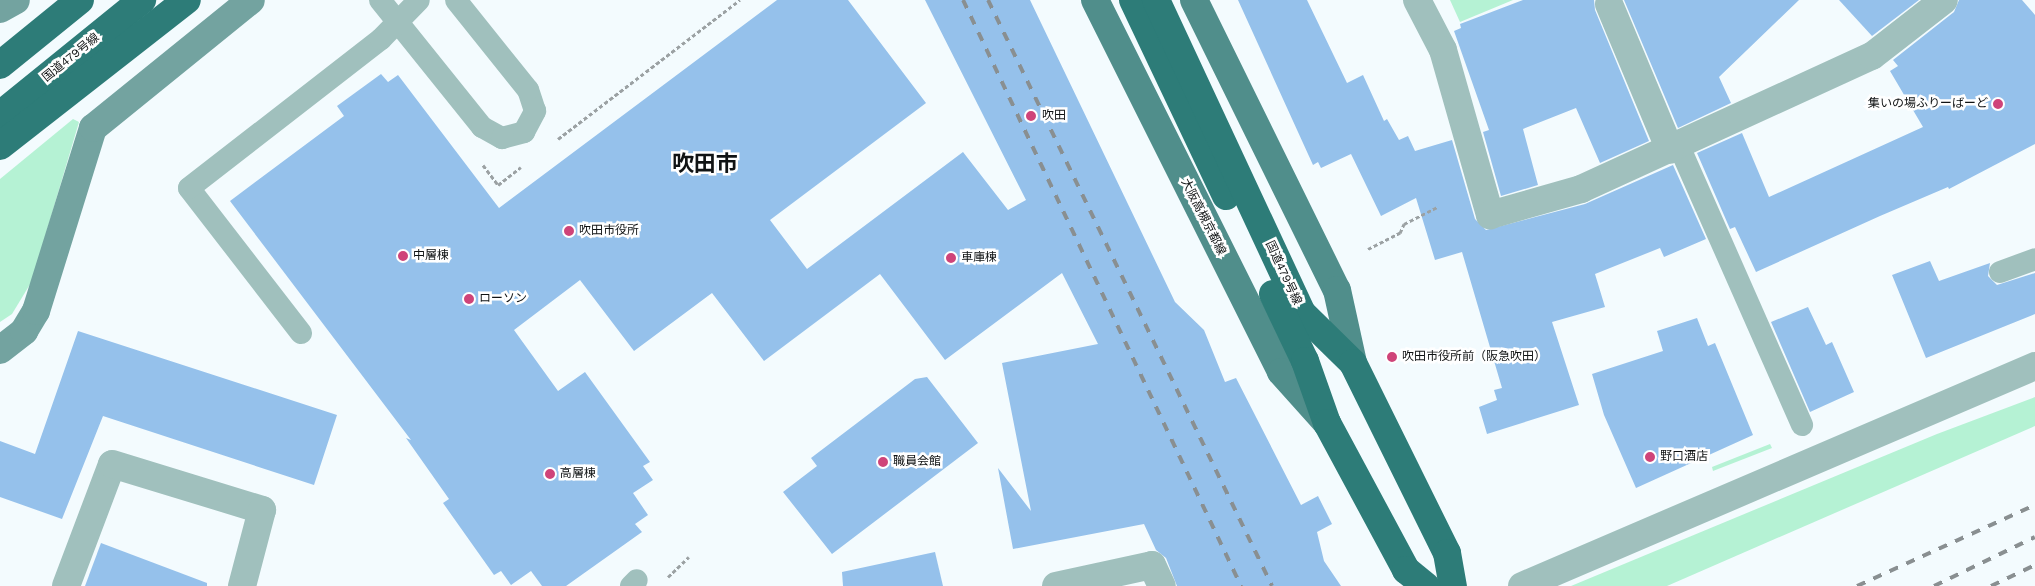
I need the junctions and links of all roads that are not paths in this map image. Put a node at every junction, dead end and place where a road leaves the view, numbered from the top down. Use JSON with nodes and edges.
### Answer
{"nodes":[{"id":1,"x":16,"y":0,"type":"edge"},
{"id":2,"x":80,"y":0,"type":"edge"},
{"id":3,"x":142,"y":0,"type":"edge"},
{"id":4,"x":186,"y":0,"type":"edge"},
{"id":5,"x":251,"y":0,"type":"edge"},
{"id":6,"x":380,"y":0,"type":"edge"},
{"id":7,"x":418,"y":0,"type":"edge"},
{"id":8,"x":456,"y":0,"type":"edge"},
{"id":9,"x":1095,"y":0,"type":"edge"},
{"id":10,"x":1133,"y":0,"type":"edge"},
{"id":11,"x":1156,"y":0,"type":"edge"},
{"id":12,"x":1194,"y":0,"type":"edge"},
{"id":13,"x":1417,"y":0,"type":"edge"},
{"id":14,"x":1944,"y":0,"type":"edge"},
{"id":15,"x":1609,"y":4,"type":"dead end"},
{"id":16,"x":0,"y":9,"type":"edge"},
{"id":17,"x":397,"y":21,"type":"junction"},
{"id":18,"x":0,"y":65,"type":"edge"},
{"id":19,"x":0,"y":115,"type":"edge"},
{"id":20,"x":0,"y":146,"type":"edge"},
{"id":21,"x":1674,"y":148,"type":"junction"},
{"id":22,"x":2035,"y":259,"type":"edge"},
{"id":23,"x":2000,"y":272,"type":"dead end"},
{"id":24,"x":301,"y":333,"type":"dead end"},
{"id":25,"x":0,"y":350,"type":"edge"},
{"id":26,"x":1353,"y":363,"type":"junction"},
{"id":27,"x":2035,"y":366,"type":"edge"},
{"id":28,"x":1327,"y":423,"type":"junction"},
{"id":29,"x":1802,"y":425,"type":"dead end"},
{"id":30,"x":66,"y":586,"type":"edge"},
{"id":31,"x":242,"y":586,"type":"edge"},
{"id":32,"x":1056,"y":586,"type":"edge"},
{"id":33,"x":1162,"y":586,"type":"edge"},
{"id":34,"x":1426,"y":586,"type":"edge"},
{"id":35,"x":1453,"y":586,"type":"edge"},
{"id":36,"x":1522,"y":586,"type":"edge"}],
"edges":[{"from":1,"to":16,"type":"street"},
{"from":2,"to":18,"type":"highway"},
{"from":3,"to":19,"type":"highway","name":"国道479号線"},
{"from":4,"to":20,"type":"highway"},
{"from":5,"to":25,"type":"street"},
{"from":6,"to":17,"type":"lane"},
{"from":7,"to":17,"type":"lane"},
{"from":8,"to":17,"type":"lane"},
{"from":9,"to":28,"type":"main road","name":"大阪高槻京都線"},
{"from":10,"to":28,"type":"highway","name":"国道479号線"},
{"from":11,"to":26,"type":"highway","name":"国道479号線"},
{"from":12,"to":26,"type":"main road"},
{"from":13,"to":21,"type":"street"},
{"from":14,"to":21,"type":"street"},
{"from":15,"to":21,"type":"street"},
{"from":17,"to":24,"type":"lane"},
{"from":21,"to":29,"type":"lane"},
{"from":22,"to":23,"type":"lane"},
{"from":26,"to":35,"type":"highway","name":"国道479号線"},
{"from":27,"to":36,"type":"street"},
{"from":28,"to":34,"type":"highway","name":"国道479号線"},
{"from":30,"to":31,"type":"street"},
{"from":32,"to":33,"type":"street"}]}
